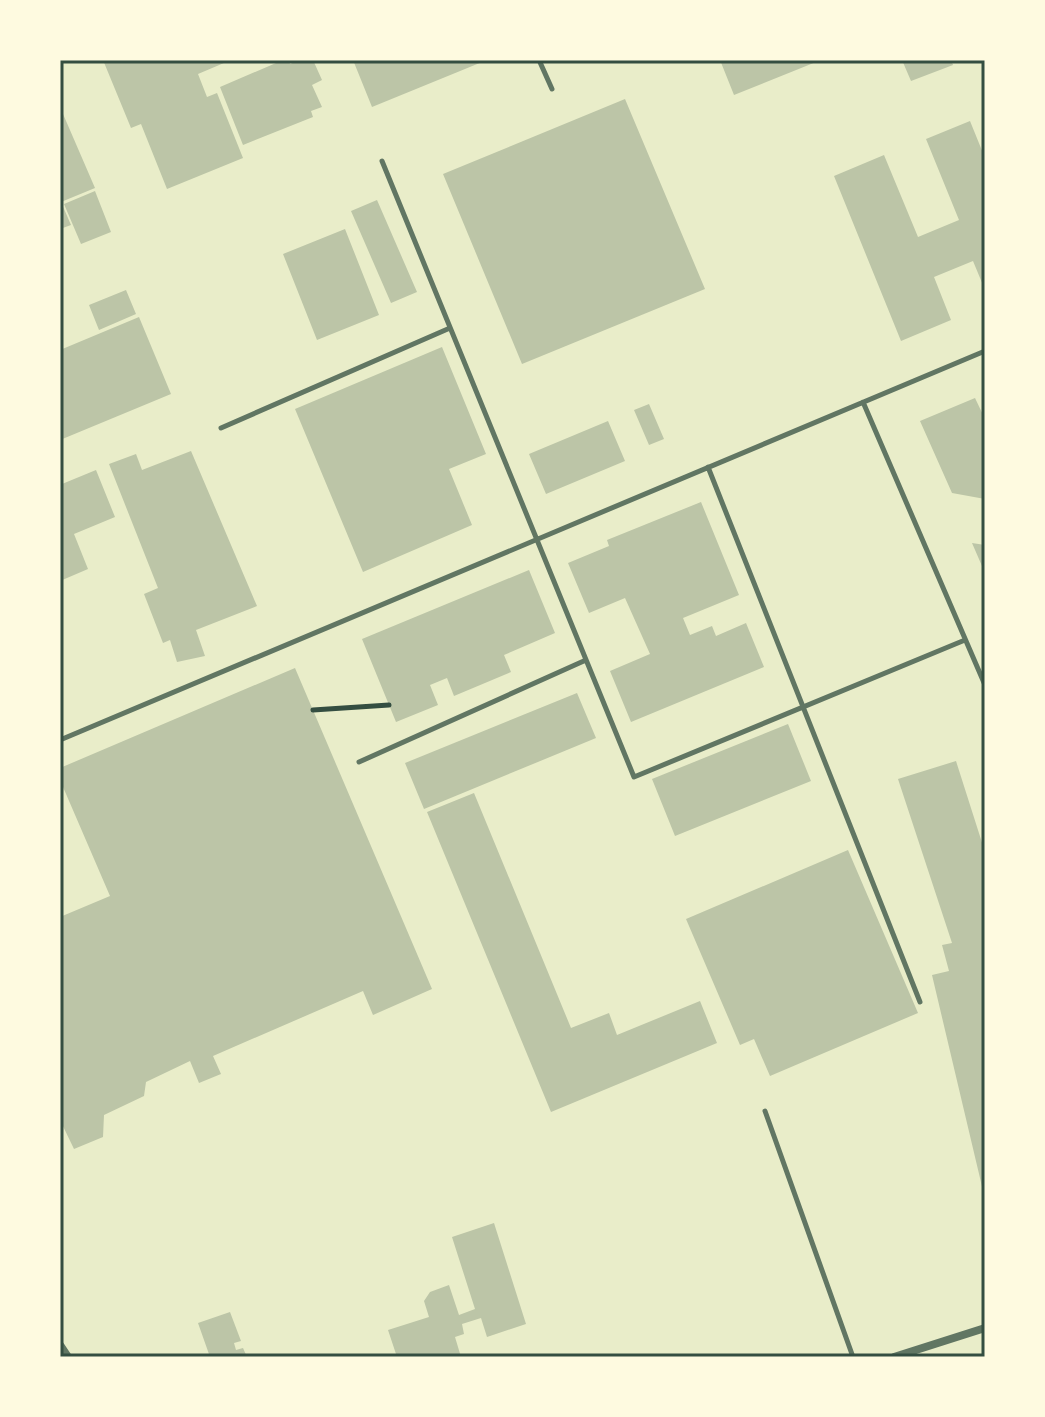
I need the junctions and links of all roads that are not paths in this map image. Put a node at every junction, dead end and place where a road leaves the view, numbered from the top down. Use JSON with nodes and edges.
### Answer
{"nodes":[{"id":1,"x":539,"y":60,"type":"edge"},
{"id":2,"x":552,"y":89,"type":"dead end"},
{"id":3,"x":382,"y":161,"type":"dead end"},
{"id":4,"x":450,"y":328,"type":"junction"},
{"id":5,"x":985,"y":351,"type":"edge"},
{"id":6,"x":863,"y":402,"type":"junction"},
{"id":7,"x":221,"y":428,"type":"dead end"},
{"id":8,"x":708,"y":467,"type":"junction"},
{"id":9,"x":536,"y":539,"type":"junction"},
{"id":10,"x":965,"y":640,"type":"junction"},
{"id":11,"x":586,"y":660,"type":"junction"},
{"id":12,"x":985,"y":685,"type":"edge"},
{"id":13,"x":803,"y":706,"type":"junction"},
{"id":14,"x":60,"y":740,"type":"edge"},
{"id":15,"x":359,"y":762,"type":"dead end"},
{"id":16,"x":920,"y":1002,"type":"dead end"},
{"id":17,"x":765,"y":1111,"type":"dead end"},
{"id":18,"x":985,"y":1328,"type":"edge"},
{"id":19,"x":60,"y":1345,"type":"edge"},
{"id":20,"x":68,"y":1357,"type":"edge"},
{"id":21,"x":853,"y":1357,"type":"edge"},
{"id":22,"x":894,"y":1357,"type":"edge"}],
"edges":[{"from":1,"to":2,"type":"lane"},
{"from":3,"to":4,"type":"lane"},
{"from":4,"to":7,"type":"lane"},
{"from":4,"to":9,"type":"lane"},
{"from":5,"to":6,"type":"lane"},
{"from":6,"to":8,"type":"lane"},
{"from":6,"to":10,"type":"lane"},
{"from":8,"to":9,"type":"lane"},
{"from":8,"to":13,"type":"lane"},
{"from":9,"to":11,"type":"lane"},
{"from":9,"to":14,"type":"lane"},
{"from":10,"to":12,"type":"lane"},
{"from":10,"to":13,"type":"lane"},
{"from":11,"to":13,"type":"lane"},
{"from":11,"to":15,"type":"lane"},
{"from":13,"to":16,"type":"lane"},
{"from":17,"to":21,"type":"lane"},
{"from":18,"to":22,"type":"street"},
{"from":19,"to":20,"type":"street"}]}
